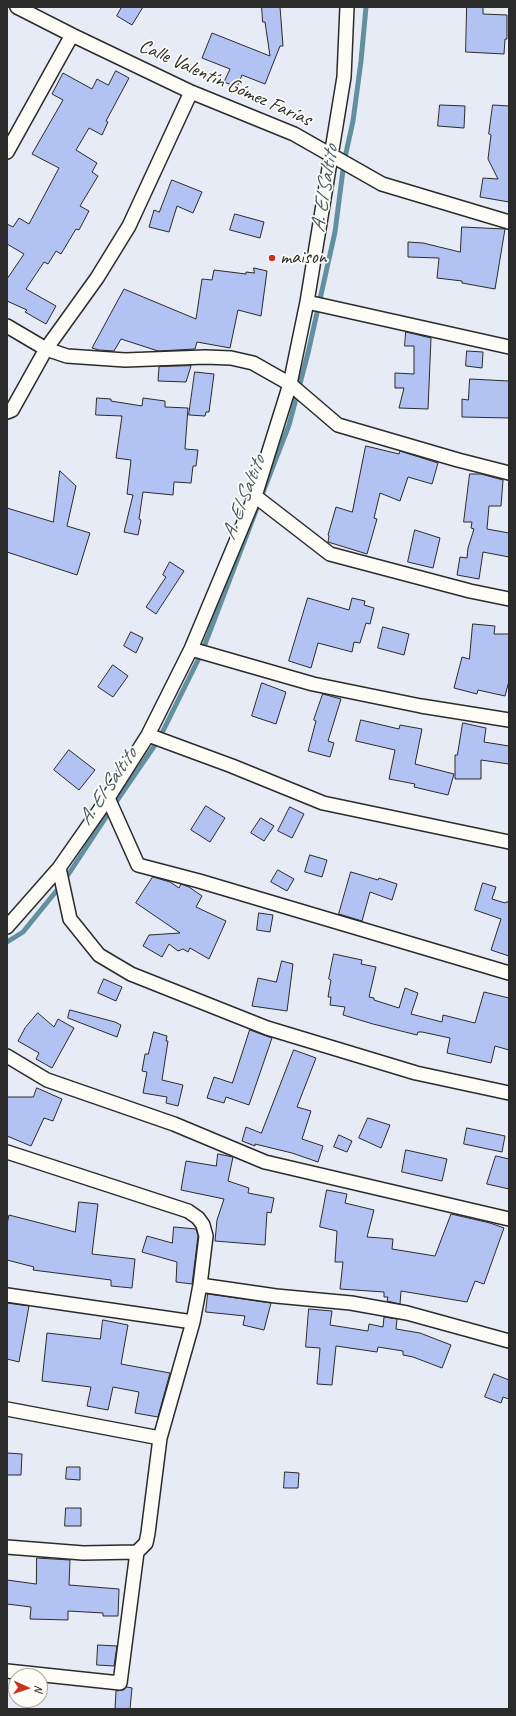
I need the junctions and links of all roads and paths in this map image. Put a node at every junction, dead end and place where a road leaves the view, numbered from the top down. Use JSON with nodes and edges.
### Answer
{"nodes":[{"id":1,"x":17,"y":7,"type":"edge"},
{"id":2,"x":347,"y":7,"type":"edge"},
{"id":3,"x":72,"y":35,"type":"junction"},
{"id":4,"x":191,"y":92,"type":"junction"},
{"id":5,"x":7,"y":152,"type":"edge"},
{"id":6,"x":332,"y":155,"type":"junction"},
{"id":7,"x":509,"y":222,"type":"edge"},
{"id":8,"x":307,"y":302,"type":"junction"},
{"id":9,"x":7,"y":326,"type":"edge"},
{"id":10,"x":509,"y":347,"type":"edge"},
{"id":11,"x":46,"y":349,"type":"junction"},
{"id":12,"x":290,"y":384,"type":"junction"},
{"id":13,"x":7,"y":412,"type":"edge"},
{"id":14,"x":509,"y":473,"type":"edge"},
{"id":15,"x":255,"y":496,"type":"junction"},
{"id":16,"x":509,"y":599,"type":"edge"},
{"id":17,"x":191,"y":649,"type":"junction"},
{"id":18,"x":509,"y":720,"type":"edge"},
{"id":19,"x":148,"y":735,"type":"junction"},
{"id":20,"x":108,"y":798,"type":"junction"},
{"id":21,"x":509,"y":842,"type":"edge"},
{"id":22,"x":59,"y":868,"type":"junction"},
{"id":23,"x":7,"y":927,"type":"edge"},
{"id":24,"x":509,"y":973,"type":"edge"},
{"id":25,"x":7,"y":1056,"type":"edge"},
{"id":26,"x":509,"y":1093,"type":"edge"},
{"id":27,"x":7,"y":1152,"type":"edge"},
{"id":28,"x":509,"y":1219,"type":"edge"},
{"id":29,"x":200,"y":1285,"type":"junction"},
{"id":30,"x":7,"y":1296,"type":"edge"},
{"id":31,"x":193,"y":1322,"type":"junction"},
{"id":32,"x":509,"y":1340,"type":"edge"},
{"id":33,"x":7,"y":1409,"type":"edge"},
{"id":34,"x":160,"y":1438,"type":"junction"},
{"id":35,"x":7,"y":1547,"type":"edge"},
{"id":36,"x":137,"y":1552,"type":"junction"},
{"id":37,"x":7,"y":1671,"type":"edge"}],
"edges":[{"from":1,"to":3,"type":"street","name":"Calle Valentín Gómez Farías"},
{"from":2,"to":6,"type":"street"},
{"from":3,"to":4,"type":"street","name":"Calle Valentín Gómez Farías"},
{"from":3,"to":5,"type":"street"},
{"from":4,"to":6,"type":"street","name":"Calle Valentín Gómez Farías"},
{"from":4,"to":11,"type":"street"},
{"from":6,"to":7,"type":"street","name":"Calle Valentín Gómez Farías"},
{"from":6,"to":8,"type":"street"},
{"from":8,"to":10,"type":"street"},
{"from":8,"to":12,"type":"street"},
{"from":9,"to":11,"type":"street"},
{"from":11,"to":12,"type":"street"},
{"from":11,"to":13,"type":"street"},
{"from":12,"to":14,"type":"street"},
{"from":12,"to":15,"type":"street"},
{"from":15,"to":16,"type":"street"},
{"from":15,"to":17,"type":"street"},
{"from":17,"to":18,"type":"street"},
{"from":17,"to":19,"type":"street"},
{"from":19,"to":20,"type":"street"},
{"from":19,"to":21,"type":"street"},
{"from":20,"to":22,"type":"street"},
{"from":20,"to":24,"type":"street"},
{"from":22,"to":23,"type":"street"},
{"from":22,"to":26,"type":"street"},
{"from":25,"to":28,"type":"street"},
{"from":27,"to":29,"type":"street"},
{"from":29,"to":31,"type":"street"},
{"from":29,"to":32,"type":"street"},
{"from":30,"to":31,"type":"street"},
{"from":31,"to":34,"type":"street"},
{"from":33,"to":34,"type":"street"},
{"from":34,"to":36,"type":"street"},
{"from":35,"to":36,"type":"street"},
{"from":36,"to":37,"type":"street"}]}
